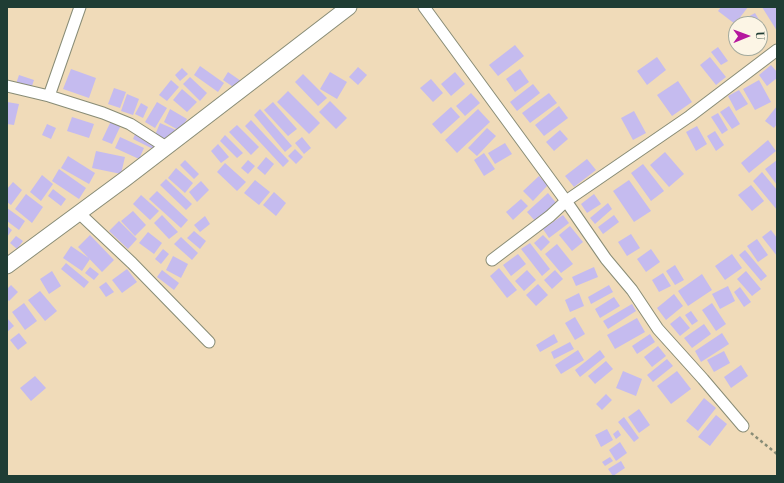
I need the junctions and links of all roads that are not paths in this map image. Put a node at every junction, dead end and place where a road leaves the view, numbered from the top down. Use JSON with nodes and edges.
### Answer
{"nodes":[{"id":1,"x":80,"y":7,"type":"edge"},
{"id":2,"x":349,"y":7,"type":"edge"},
{"id":3,"x":424,"y":7,"type":"edge"},
{"id":4,"x":777,"y":50,"type":"edge"},
{"id":5,"x":7,"y":86,"type":"edge"},
{"id":6,"x":50,"y":96,"type":"junction"},
{"id":7,"x":166,"y":148,"type":"junction"},
{"id":8,"x":566,"y":201,"type":"junction"},
{"id":9,"x":78,"y":214,"type":"junction"},
{"id":10,"x":492,"y":260,"type":"dead end"},
{"id":11,"x":7,"y":266,"type":"edge"},
{"id":12,"x":209,"y":342,"type":"dead end"},
{"id":13,"x":743,"y":426,"type":"road end"}],
"edges":[{"from":1,"to":6,"type":"street"},
{"from":2,"to":7,"type":"street"},
{"from":3,"to":8,"type":"street"},
{"from":4,"to":8,"type":"street"},
{"from":5,"to":6,"type":"street"},
{"from":6,"to":7,"type":"street"},
{"from":7,"to":9,"type":"street"},
{"from":8,"to":10,"type":"street"},
{"from":8,"to":13,"type":"street"},
{"from":9,"to":11,"type":"street"},
{"from":9,"to":12,"type":"street"}]}
